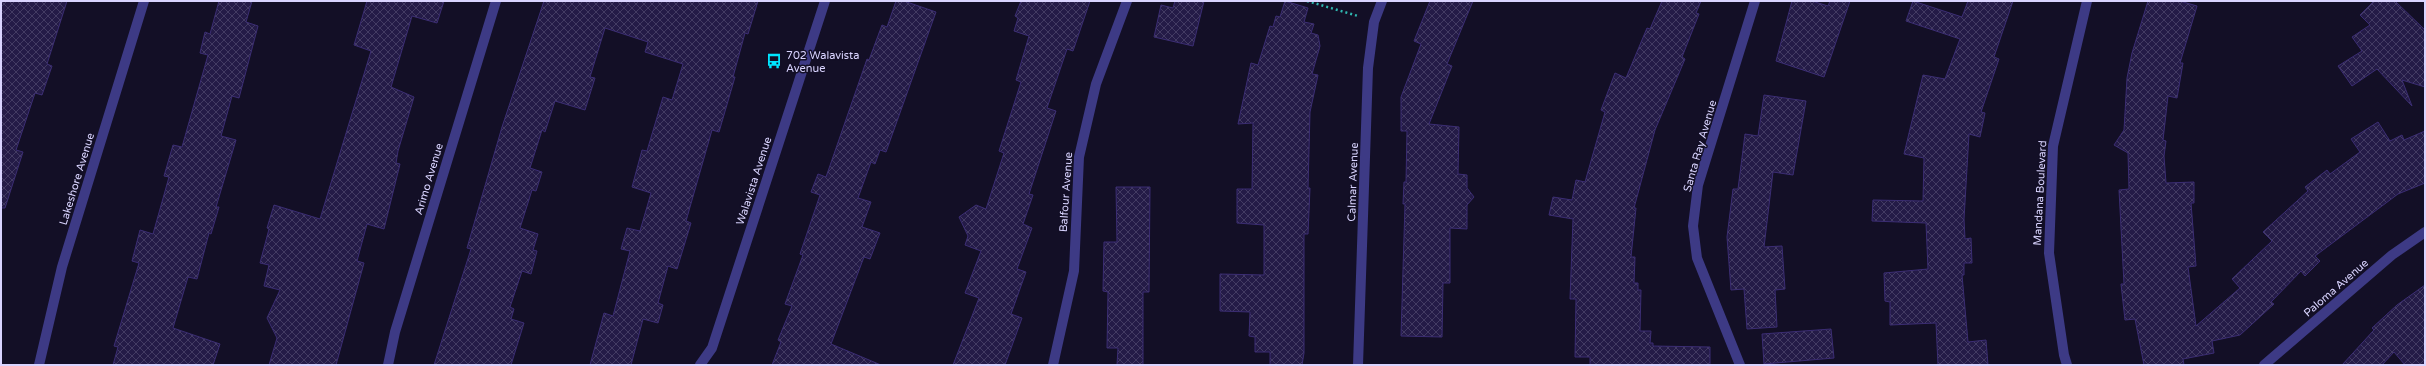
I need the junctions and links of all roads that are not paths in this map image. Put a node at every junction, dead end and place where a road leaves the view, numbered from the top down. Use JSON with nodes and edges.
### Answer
{"nodes":[{"id":1,"x":144,"y":1,"type":"edge"},
{"id":2,"x":496,"y":1,"type":"edge"},
{"id":3,"x":825,"y":1,"type":"edge"},
{"id":4,"x":1126,"y":1,"type":"edge"},
{"id":5,"x":1382,"y":1,"type":"edge"},
{"id":6,"x":1755,"y":1,"type":"edge"},
{"id":7,"x":2087,"y":1,"type":"edge"},
{"id":8,"x":2425,"y":232,"type":"edge"},
{"id":9,"x":39,"y":365,"type":"edge"},
{"id":10,"x":388,"y":365,"type":"edge"},
{"id":11,"x":700,"y":365,"type":"edge"},
{"id":12,"x":1053,"y":365,"type":"edge"},
{"id":13,"x":1358,"y":365,"type":"edge"},
{"id":14,"x":1740,"y":365,"type":"edge"},
{"id":15,"x":2067,"y":365,"type":"edge"},
{"id":16,"x":2264,"y":365,"type":"edge"}],
"edges":[{"from":1,"to":9,"type":"street","name":"Lakeshore Avenue"},
{"from":2,"to":10,"type":"street","name":"Arimo Avenue"},
{"from":3,"to":11,"type":"street","name":"Walavista Avenue"},
{"from":4,"to":12,"type":"street","name":"Balfour Avenue"},
{"from":5,"to":13,"type":"street","name":"Calmar Avenue"},
{"from":6,"to":14,"type":"street","name":"Santa Ray Avenue"},
{"from":7,"to":15,"type":"street","name":"Mandana Boulevard"},
{"from":8,"to":16,"type":"street","name":"Paloma Avenue"}]}
